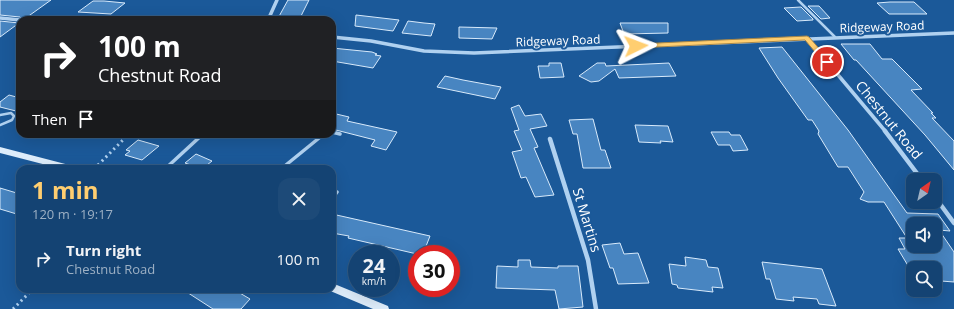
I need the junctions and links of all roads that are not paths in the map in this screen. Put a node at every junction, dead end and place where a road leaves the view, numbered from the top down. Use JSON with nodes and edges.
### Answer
{"nodes":[{"id":1,"x":277,"y":0,"type":"edge"},
{"id":2,"x":798,"y":0,"type":"edge"},
{"id":3,"x":270,"y":16,"type":"edge"},
{"id":4,"x":0,"y":18,"type":"edge"},
{"id":5,"x":16,"y":20,"type":"edge"},
{"id":6,"x":954,"y":33,"type":"edge"},
{"id":7,"x":336,"y":37,"type":"edge"},
{"id":8,"x":836,"y":37,"type":"junction"},
{"id":9,"x":807,"y":38,"type":"junction"},
{"id":10,"x":0,"y":115,"type":"edge"},
{"id":11,"x":0,"y":125,"type":"edge"},
{"id":12,"x":336,"y":133,"type":"edge"},
{"id":13,"x":340,"y":134,"type":"dead end"},
{"id":14,"x":199,"y":138,"type":"edge"},
{"id":15,"x":319,"y":138,"type":"edge"},
{"id":16,"x":550,"y":139,"type":"dead end"},
{"id":17,"x":0,"y":150,"type":"edge"},
{"id":18,"x":58,"y":165,"type":"edge"},
{"id":19,"x":169,"y":165,"type":"edge"},
{"id":20,"x":285,"y":165,"type":"edge"},
{"id":21,"x":917,"y":173,"type":"edge"},
{"id":22,"x":942,"y":207,"type":"edge"},
{"id":23,"x":954,"y":223,"type":"edge"},
{"id":24,"x":336,"y":289,"type":"edge"},
{"id":25,"x":384,"y":309,"type":"edge"},
{"id":26,"x":596,"y":309,"type":"edge"}],
"edges":[{"from":1,"to":3,"type":"street"},
{"from":2,"to":8,"type":"lane"},
{"from":4,"to":5,"type":"street"},
{"from":6,"to":8,"type":"street","name":"Ridgeway Road"},
{"from":7,"to":9,"type":"street","name":"Ridgeway Road"},
{"from":8,"to":9,"type":"street","name":"Ridgeway Road"},
{"from":9,"to":21,"type":"street","name":"Chestnut Road"},
{"from":10,"to":11,"type":"lane"},
{"from":12,"to":13,"type":"lane"},
{"from":14,"to":19,"type":"lane"},
{"from":15,"to":20,"type":"lane"},
{"from":16,"to":26,"type":"street","name":"St Martins"},
{"from":17,"to":18,"type":"street"},
{"from":22,"to":23,"type":"street"},
{"from":24,"to":25,"type":"street"}]}
